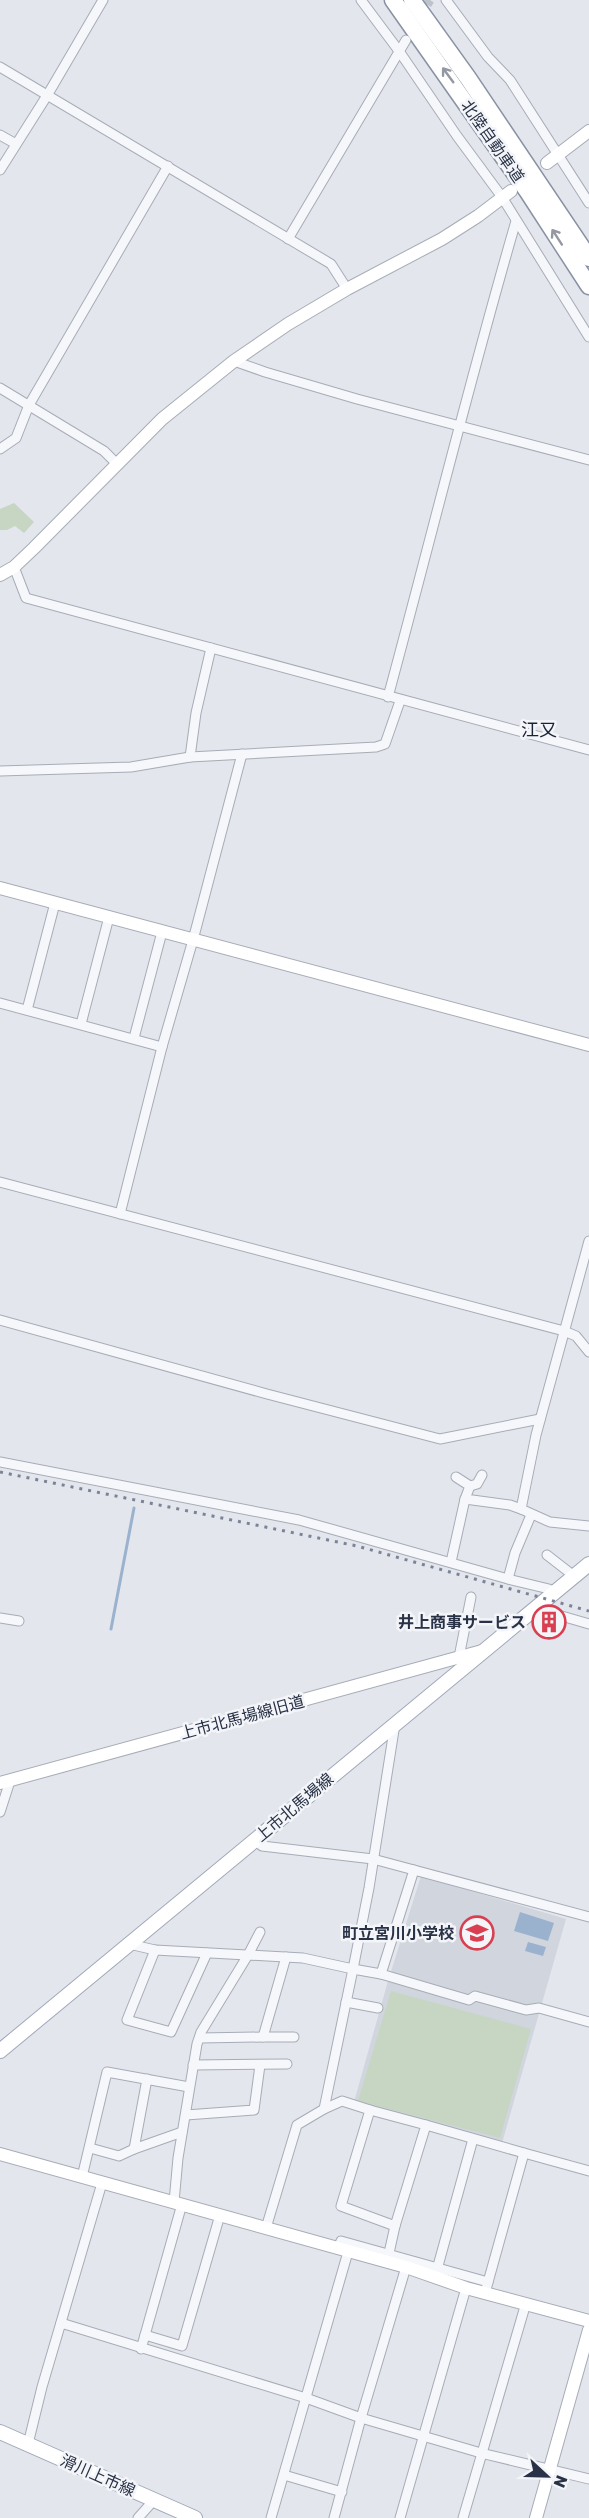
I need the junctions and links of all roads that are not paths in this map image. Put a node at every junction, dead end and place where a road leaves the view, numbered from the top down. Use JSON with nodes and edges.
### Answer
{"nodes":[{"id":1,"x":103,"y":0,"type":"edge"},
{"id":2,"x":361,"y":0,"type":"edge"},
{"id":3,"x":393,"y":0,"type":"edge"},
{"id":4,"x":412,"y":0,"type":"edge"},
{"id":5,"x":446,"y":0,"type":"edge"},
{"id":6,"x":406,"y":40,"type":"dead end"},
{"id":7,"x":399,"y":51,"type":"junction"},
{"id":8,"x":0,"y":67,"type":"edge"},
{"id":9,"x":48,"y":94,"type":"junction"},
{"id":10,"x":589,"y":131,"type":"edge"},
{"id":11,"x":0,"y":135,"type":"edge"},
{"id":12,"x":16,"y":144,"type":"junction"},
{"id":13,"x":558,"y":154,"type":"junction"},
{"id":14,"x":547,"y":163,"type":"dead end"},
{"id":15,"x":168,"y":166,"type":"junction"},
{"id":16,"x":0,"y":170,"type":"edge"},
{"id":17,"x":578,"y":184,"type":"junction"},
{"id":18,"x":589,"y":188,"type":"edge"},
{"id":19,"x":507,"y":194,"type":"junction"},
{"id":20,"x":589,"y":203,"type":"edge"},
{"id":21,"x":516,"y":221,"type":"junction"},
{"id":22,"x":288,"y":239,"type":"junction"},
{"id":23,"x":589,"y":258,"type":"edge"},
{"id":24,"x":589,"y":286,"type":"edge"},
{"id":25,"x":347,"y":289,"type":"junction"},
{"id":26,"x":589,"y":337,"type":"edge"},
{"id":27,"x":234,"y":361,"type":"junction"},
{"id":28,"x":0,"y":388,"type":"edge"},
{"id":29,"x":29,"y":405,"type":"junction"},
{"id":30,"x":461,"y":426,"type":"junction"},
{"id":31,"x":0,"y":449,"type":"edge"},
{"id":32,"x":589,"y":460,"type":"edge"},
{"id":33,"x":116,"y":463,"type":"junction"},
{"id":34,"x":14,"y":567,"type":"junction"},
{"id":35,"x":0,"y":575,"type":"edge"},
{"id":36,"x":211,"y":648,"type":"junction"},
{"id":37,"x":388,"y":697,"type":"junction"},
{"id":38,"x":400,"y":701,"type":"junction"},
{"id":39,"x":589,"y":750,"type":"edge"},
{"id":40,"x":242,"y":754,"type":"junction"},
{"id":41,"x":190,"y":757,"type":"junction"},
{"id":42,"x":0,"y":771,"type":"edge"},
{"id":43,"x":0,"y":888,"type":"edge"},
{"id":44,"x":55,"y":903,"type":"junction"},
{"id":45,"x":109,"y":917,"type":"junction"},
{"id":46,"x":162,"y":932,"type":"junction"},
{"id":47,"x":193,"y":940,"type":"junction"},
{"id":48,"x":0,"y":1003,"type":"edge"},
{"id":49,"x":27,"y":1010,"type":"junction"},
{"id":50,"x":81,"y":1024,"type":"junction"},
{"id":51,"x":134,"y":1038,"type":"junction"},
{"id":52,"x":589,"y":1045,"type":"edge"},
{"id":53,"x":162,"y":1047,"type":"junction"},
{"id":54,"x":0,"y":1182,"type":"edge"},
{"id":55,"x":120,"y":1215,"type":"junction"},
{"id":56,"x":589,"y":1241,"type":"edge"},
{"id":57,"x":0,"y":1320,"type":"edge"},
{"id":58,"x":564,"y":1331,"type":"junction"},
{"id":59,"x":589,"y":1352,"type":"edge"},
{"id":60,"x":540,"y":1419,"type":"junction"},
{"id":61,"x":0,"y":1462,"type":"edge"},
{"id":62,"x":482,"y":1474,"type":"dead end"},
{"id":63,"x":456,"y":1477,"type":"dead end"},
{"id":64,"x":470,"y":1486,"type":"junction"},
{"id":65,"x":465,"y":1499,"type":"junction"},
{"id":66,"x":521,"y":1509,"type":"junction"},
{"id":67,"x":531,"y":1515,"type":"junction"},
{"id":68,"x":589,"y":1526,"type":"edge"},
{"id":69,"x":547,"y":1555,"type":"dead end"},
{"id":70,"x":451,"y":1562,"type":"junction"},
{"id":71,"x":589,"y":1564,"type":"edge"},
{"id":72,"x":574,"y":1576,"type":"junction"},
{"id":73,"x":508,"y":1579,"type":"junction"},
{"id":74,"x":554,"y":1592,"type":"junction"},
{"id":75,"x":471,"y":1597,"type":"dead end"},
{"id":76,"x":534,"y":1608,"type":"junction"},
{"id":77,"x":0,"y":1618,"type":"edge"},
{"id":78,"x":19,"y":1621,"type":"dead end"},
{"id":79,"x":589,"y":1624,"type":"edge"},
{"id":80,"x":484,"y":1651,"type":"junction"},
{"id":81,"x":459,"y":1658,"type":"junction"},
{"id":82,"x":395,"y":1722,"type":"junction"},
{"id":83,"x":5,"y":1782,"type":"edge"},
{"id":84,"x":0,"y":1812,"type":"edge"},
{"id":85,"x":254,"y":1840,"type":"junction"},
{"id":86,"x":373,"y":1859,"type":"junction"},
{"id":87,"x":414,"y":1870,"type":"junction"},
{"id":88,"x":589,"y":1917,"type":"edge"},
{"id":89,"x":260,"y":1932,"type":"dead end"},
{"id":90,"x":129,"y":1944,"type":"junction"},
{"id":91,"x":155,"y":1950,"type":"junction"},
{"id":92,"x":207,"y":1953,"type":"junction"},
{"id":93,"x":248,"y":1955,"type":"junction"},
{"id":94,"x":286,"y":1957,"type":"junction"},
{"id":95,"x":353,"y":1969,"type":"junction"},
{"id":96,"x":381,"y":1974,"type":"junction"},
{"id":97,"x":346,"y":2002,"type":"junction"},
{"id":98,"x":378,"y":2008,"type":"dead end"},
{"id":99,"x":589,"y":2022,"type":"edge"},
{"id":100,"x":263,"y":2037,"type":"junction"},
{"id":101,"x":294,"y":2037,"type":"dead end"},
{"id":102,"x":200,"y":2038,"type":"junction"},
{"id":103,"x":0,"y":2051,"type":"edge"},
{"id":104,"x":287,"y":2064,"type":"dead end"},
{"id":105,"x":193,"y":2065,"type":"junction"},
{"id":106,"x":260,"y":2065,"type":"junction"},
{"id":107,"x":147,"y":2079,"type":"junction"},
{"id":108,"x":189,"y":2086,"type":"junction"},
{"id":109,"x":324,"y":2109,"type":"junction"},
{"id":110,"x":370,"y":2110,"type":"junction"},
{"id":111,"x":186,"y":2115,"type":"junction"},
{"id":112,"x":426,"y":2125,"type":"junction"},
{"id":113,"x":182,"y":2132,"type":"junction"},
{"id":114,"x":472,"y":2139,"type":"junction"},
{"id":115,"x":90,"y":2148,"type":"junction"},
{"id":116,"x":134,"y":2149,"type":"junction"},
{"id":117,"x":524,"y":2153,"type":"junction"},
{"id":118,"x":0,"y":2154,"type":"edge"},
{"id":119,"x":589,"y":2171,"type":"edge"},
{"id":120,"x":82,"y":2177,"type":"junction"},
{"id":121,"x":102,"y":2183,"type":"junction"},
{"id":122,"x":178,"y":2203,"type":"junction"},
{"id":123,"x":220,"y":2215,"type":"junction"},
{"id":124,"x":395,"y":2226,"type":"junction"},
{"id":125,"x":266,"y":2228,"type":"junction"},
{"id":126,"x":343,"y":2250,"type":"junction"},
{"id":127,"x":388,"y":2258,"type":"junction"},
{"id":128,"x":406,"y":2267,"type":"junction"},
{"id":129,"x":436,"y":2272,"type":"junction"},
{"id":130,"x":486,"y":2287,"type":"junction"},
{"id":131,"x":466,"y":2288,"type":"junction"},
{"id":132,"x":526,"y":2303,"type":"junction"},
{"id":133,"x":589,"y":2321,"type":"edge"},
{"id":134,"x":61,"y":2323,"type":"junction"},
{"id":135,"x":589,"y":2331,"type":"edge"},
{"id":136,"x":145,"y":2335,"type":"junction"},
{"id":137,"x":141,"y":2349,"type":"junction"},
{"id":138,"x":306,"y":2398,"type":"junction"},
{"id":139,"x":360,"y":2418,"type":"junction"},
{"id":140,"x":0,"y":2432,"type":"edge"},
{"id":141,"x":423,"y":2435,"type":"junction"},
{"id":142,"x":28,"y":2444,"type":"junction"},
{"id":143,"x":481,"y":2453,"type":"junction"},
{"id":144,"x":550,"y":2469,"type":"junction"},
{"id":145,"x":284,"y":2475,"type":"junction"},
{"id":146,"x":589,"y":2479,"type":"edge"},
{"id":147,"x":342,"y":2492,"type":"junction"},
{"id":148,"x":154,"y":2500,"type":"junction"},
{"id":149,"x":138,"y":2518,"type":"edge"},
{"id":150,"x":195,"y":2518,"type":"edge"},
{"id":151,"x":272,"y":2518,"type":"edge"},
{"id":152,"x":334,"y":2518,"type":"edge"},
{"id":153,"x":400,"y":2518,"type":"edge"},
{"id":154,"x":463,"y":2518,"type":"edge"},
{"id":155,"x":536,"y":2518,"type":"edge"}],
"edges":[{"from":1,"to":9,"type":"street"},
{"from":2,"to":7,"type":"street"},
{"from":24,"to":3,"type":"highway","name":"北陸自動車道","one_way":true},
{"from":4,"to":23,"type":"highway","name":"北陸自動車道"},
{"from":5,"to":13,"type":"street"},
{"from":6,"to":7,"type":"street"},
{"from":7,"to":19,"type":"street"},
{"from":7,"to":22,"type":"street"},
{"from":8,"to":9,"type":"street"},
{"from":9,"to":12,"type":"street"},
{"from":9,"to":15,"type":"street"},
{"from":10,"to":13,"type":"street"},
{"from":11,"to":12,"type":"street"},
{"from":12,"to":16,"type":"street"},
{"from":13,"to":14,"type":"street"},
{"from":13,"to":17,"type":"street"},
{"from":15,"to":22,"type":"street"},
{"from":15,"to":29,"type":"street"},
{"from":17,"to":18,"type":"street"},
{"from":17,"to":20,"type":"street"},
{"from":19,"to":21,"type":"street"},
{"from":19,"to":25,"type":"street"},
{"from":21,"to":26,"type":"street"},
{"from":21,"to":30,"type":"street"},
{"from":22,"to":25,"type":"street"},
{"from":25,"to":27,"type":"street"},
{"from":27,"to":30,"type":"street"},
{"from":27,"to":33,"type":"street"},
{"from":28,"to":29,"type":"street"},
{"from":29,"to":31,"type":"street"},
{"from":29,"to":33,"type":"street"},
{"from":30,"to":32,"type":"street"},
{"from":30,"to":37,"type":"street"},
{"from":33,"to":34,"type":"street"},
{"from":34,"to":35,"type":"street"},
{"from":34,"to":36,"type":"street"},
{"from":36,"to":37,"type":"street"},
{"from":36,"to":41,"type":"street"},
{"from":37,"to":38,"type":"street"},
{"from":38,"to":39,"type":"street"},
{"from":38,"to":40,"type":"street"},
{"from":40,"to":41,"type":"street"},
{"from":40,"to":47,"type":"street"},
{"from":41,"to":42,"type":"street"},
{"from":43,"to":44,"type":"street"},
{"from":44,"to":45,"type":"street"},
{"from":44,"to":49,"type":"street"},
{"from":45,"to":46,"type":"street"},
{"from":45,"to":50,"type":"street"},
{"from":46,"to":47,"type":"street"},
{"from":46,"to":51,"type":"street"},
{"from":47,"to":52,"type":"street"},
{"from":47,"to":53,"type":"street"},
{"from":48,"to":49,"type":"street"},
{"from":49,"to":50,"type":"street"},
{"from":50,"to":51,"type":"street"},
{"from":51,"to":53,"type":"street"},
{"from":53,"to":55,"type":"street"},
{"from":54,"to":55,"type":"street"},
{"from":55,"to":58,"type":"street"},
{"from":56,"to":58,"type":"street"},
{"from":57,"to":60,"type":"street"},
{"from":58,"to":59,"type":"street"},
{"from":58,"to":60,"type":"street"},
{"from":60,"to":66,"type":"street"},
{"from":61,"to":70,"type":"street"},
{"from":62,"to":64,"type":"street"},
{"from":63,"to":64,"type":"street"},
{"from":64,"to":65,"type":"street"},
{"from":65,"to":66,"type":"street"},
{"from":65,"to":70,"type":"street"},
{"from":66,"to":67,"type":"street"},
{"from":67,"to":68,"type":"street"},
{"from":67,"to":73,"type":"street"},
{"from":69,"to":72,"type":"street"},
{"from":70,"to":73,"type":"street"},
{"from":71,"to":72,"type":"main road","name":"上市北馬場線"},
{"from":72,"to":74,"type":"main road","name":"上市北馬場線"},
{"from":73,"to":74,"type":"street"},
{"from":74,"to":76,"type":"main road","name":"上市北馬場線"},
{"from":75,"to":81,"type":"street"},
{"from":76,"to":79,"type":"street"},
{"from":76,"to":80,"type":"main road","name":"上市北馬場線"},
{"from":77,"to":78,"type":"street"},
{"from":80,"to":81,"type":"street","name":"上市北馬場線旧道"},
{"from":80,"to":82,"type":"main road","name":"上市北馬場線"},
{"from":81,"to":83,"type":"street","name":"上市北馬場線旧道"},
{"from":82,"to":85,"type":"main road","name":"上市北馬場線"},
{"from":82,"to":86,"type":"street"},
{"from":83,"to":84,"type":"street"},
{"from":85,"to":86,"type":"street"},
{"from":85,"to":90,"type":"main road","name":"上市北馬場線"},
{"from":86,"to":87,"type":"street"},
{"from":86,"to":95,"type":"street"},
{"from":87,"to":88,"type":"street"},
{"from":87,"to":96,"type":"street"},
{"from":89,"to":93,"type":"street"},
{"from":90,"to":91,"type":"street"},
{"from":90,"to":103,"type":"main road","name":"上市北馬場線"},
{"from":91,"to":92,"type":"street"},
{"from":91,"to":92,"type":"street"},
{"from":92,"to":93,"type":"street"},
{"from":93,"to":94,"type":"street"},
{"from":93,"to":102,"type":"street"},
{"from":94,"to":95,"type":"street"},
{"from":94,"to":100,"type":"street"},
{"from":95,"to":96,"type":"street"},
{"from":95,"to":97,"type":"street"},
{"from":96,"to":99,"type":"street"},
{"from":97,"to":98,"type":"street"},
{"from":97,"to":109,"type":"street"},
{"from":100,"to":101,"type":"street"},
{"from":100,"to":102,"type":"street"},
{"from":102,"to":105,"type":"street"},
{"from":104,"to":106,"type":"street"},
{"from":105,"to":106,"type":"street"},
{"from":105,"to":108,"type":"street"},
{"from":106,"to":111,"type":"street"},
{"from":107,"to":108,"type":"street"},
{"from":107,"to":115,"type":"street"},
{"from":107,"to":116,"type":"street"},
{"from":108,"to":111,"type":"street"},
{"from":109,"to":110,"type":"street"},
{"from":109,"to":125,"type":"street"},
{"from":110,"to":112,"type":"street"},
{"from":110,"to":124,"type":"street"},
{"from":111,"to":113,"type":"street"},
{"from":112,"to":114,"type":"street"},
{"from":112,"to":124,"type":"street"},
{"from":113,"to":116,"type":"street"},
{"from":113,"to":122,"type":"street"},
{"from":114,"to":117,"type":"street"},
{"from":114,"to":129,"type":"street"},
{"from":115,"to":116,"type":"street"},
{"from":115,"to":120,"type":"street"},
{"from":117,"to":119,"type":"street"},
{"from":117,"to":130,"type":"street"},
{"from":118,"to":120,"type":"street"},
{"from":120,"to":121,"type":"street"},
{"from":121,"to":122,"type":"street"},
{"from":121,"to":134,"type":"street"},
{"from":122,"to":123,"type":"street"},
{"from":122,"to":136,"type":"street"},
{"from":123,"to":125,"type":"street"},
{"from":123,"to":136,"type":"street"},
{"from":124,"to":127,"type":"street"},
{"from":125,"to":126,"type":"street"},
{"from":126,"to":127,"type":"street"},
{"from":126,"to":138,"type":"street"},
{"from":127,"to":128,"type":"street"},
{"from":127,"to":129,"type":"street"},
{"from":128,"to":129,"type":"street"},
{"from":128,"to":139,"type":"street"},
{"from":129,"to":130,"type":"street"},
{"from":129,"to":131,"type":"street"},
{"from":130,"to":131,"type":"street"},
{"from":130,"to":132,"type":"street"},
{"from":131,"to":141,"type":"street"},
{"from":132,"to":133,"type":"street"},
{"from":132,"to":143,"type":"street"},
{"from":134,"to":137,"type":"street"},
{"from":134,"to":142,"type":"street"},
{"from":135,"to":144,"type":"street"},
{"from":136,"to":137,"type":"street"},
{"from":137,"to":138,"type":"street"},
{"from":138,"to":139,"type":"street"},
{"from":138,"to":145,"type":"street"},
{"from":139,"to":141,"type":"street"},
{"from":139,"to":147,"type":"street"},
{"from":140,"to":142,"type":"main road","name":"滑川上市線"},
{"from":141,"to":143,"type":"street"},
{"from":141,"to":153,"type":"street"},
{"from":142,"to":148,"type":"main road","name":"滑川上市線"},
{"from":143,"to":144,"type":"street"},
{"from":143,"to":154,"type":"street"},
{"from":144,"to":146,"type":"street"},
{"from":144,"to":155,"type":"street"},
{"from":145,"to":147,"type":"street"},
{"from":145,"to":151,"type":"street"},
{"from":147,"to":152,"type":"street"},
{"from":148,"to":149,"type":"street"},
{"from":148,"to":150,"type":"main road","name":"滑川上市線"}]}
